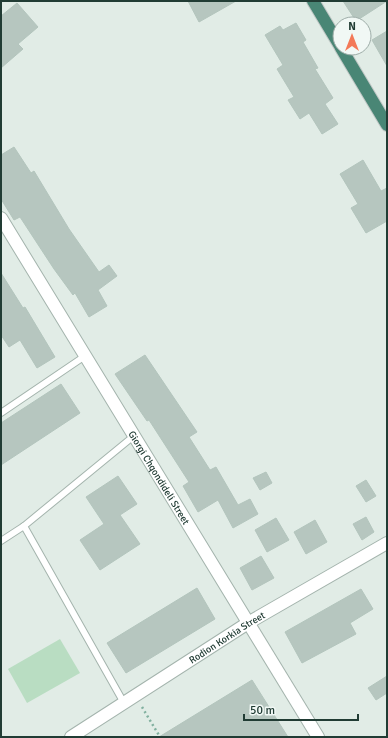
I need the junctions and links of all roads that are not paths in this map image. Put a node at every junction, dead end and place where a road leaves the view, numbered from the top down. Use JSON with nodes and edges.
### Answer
{"nodes":[{"id":1,"x":313,"y":1,"type":"edge"},
{"id":2,"x":332,"y":33,"type":"edge"},
{"id":3,"x":345,"y":56,"type":"edge"},
{"id":4,"x":387,"y":125,"type":"edge"},
{"id":5,"x":1,"y":218,"type":"edge"},
{"id":6,"x":85,"y":356,"type":"junction"},
{"id":7,"x":1,"y":413,"type":"edge"},
{"id":8,"x":135,"y":435,"type":"junction"},
{"id":9,"x":24,"y":526,"type":"junction"},
{"id":10,"x":1,"y":541,"type":"edge"},
{"id":11,"x":387,"y":543,"type":"edge"},
{"id":12,"x":248,"y":623,"type":"junction"},
{"id":13,"x":124,"y":703,"type":"junction"},
{"id":14,"x":70,"y":737,"type":"edge"},
{"id":15,"x":318,"y":737,"type":"edge"}],
"edges":[{"from":1,"to":2,"type":"highway"},
{"from":3,"to":4,"type":"highway"},
{"from":5,"to":6,"type":"street","name":"Giorgi Chqondideli Street"},
{"from":6,"to":7,"type":"lane"},
{"from":6,"to":8,"type":"street","name":"Giorgi Chqondideli Street"},
{"from":8,"to":9,"type":"lane"},
{"from":8,"to":12,"type":"street","name":"Giorgi Chqondideli Street"},
{"from":9,"to":10,"type":"lane"},
{"from":9,"to":13,"type":"lane"},
{"from":11,"to":12,"type":"street","name":"Rodion Korkia Street"},
{"from":12,"to":13,"type":"street","name":"Rodion Korkia Street"},
{"from":12,"to":15,"type":"street","name":"Giorgi Chqondideli Street"},
{"from":13,"to":14,"type":"street","name":"Rodion Korkia Street"}]}
